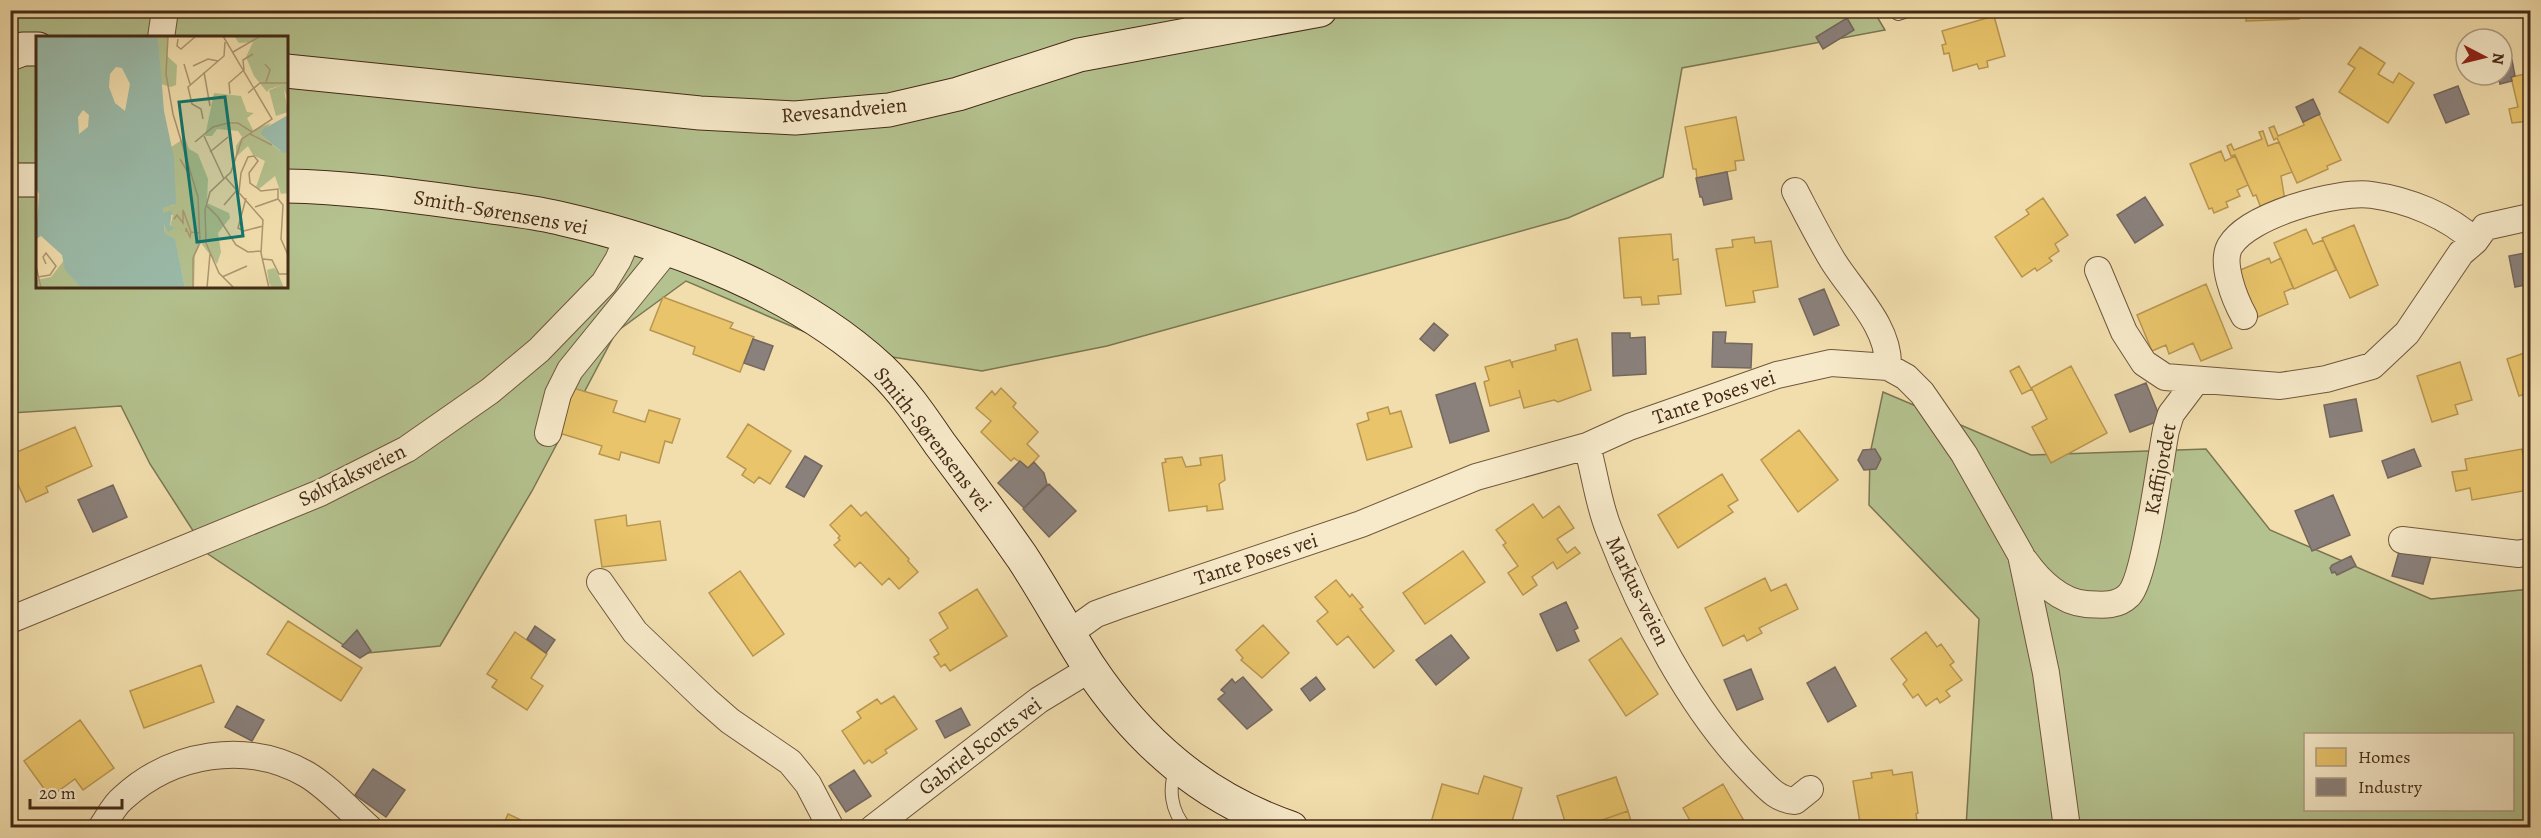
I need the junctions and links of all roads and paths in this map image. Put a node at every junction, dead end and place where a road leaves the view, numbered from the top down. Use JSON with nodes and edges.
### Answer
{"nodes":[{"id":1,"x":165,"y":10,"type":"edge"},
{"id":2,"x":1320,"y":10,"type":"edge"},
{"id":3,"x":1197,"y":21,"type":"edge"},
{"id":4,"x":162,"y":36,"type":"edge"},
{"id":5,"x":36,"y":49,"type":"edge"},
{"id":6,"x":10,"y":54,"type":"edge"},
{"id":7,"x":288,"y":71,"type":"edge"},
{"id":8,"x":10,"y":180,"type":"edge"},
{"id":9,"x":36,"y":180,"type":"edge"},
{"id":10,"x":288,"y":186,"type":"edge"},
{"id":11,"x":1795,"y":191,"type":"dead end"},
{"id":12,"x":2530,"y":217,"type":"edge"},
{"id":13,"x":628,"y":237,"type":"junction"},
{"id":14,"x":2475,"y":241,"type":"junction"},
{"id":15,"x":668,"y":249,"type":"junction"},
{"id":16,"x":2098,"y":270,"type":"dead end"},
{"id":17,"x":2244,"y":316,"type":"dead end"},
{"id":18,"x":1888,"y":367,"type":"junction"},
{"id":19,"x":2196,"y":381,"type":"junction"},
{"id":20,"x":548,"y":433,"type":"dead end"},
{"id":21,"x":1587,"y":446,"type":"junction"},
{"id":22,"x":2402,"y":540,"type":"dead end"},
{"id":23,"x":2530,"y":551,"type":"edge"},
{"id":24,"x":2022,"y":555,"type":"junction"},
{"id":25,"x":600,"y":582,"type":"dead end"},
{"id":26,"x":10,"y":620,"type":"edge"},
{"id":27,"x":1068,"y":634,"type":"junction"},
{"id":28,"x":1090,"y":669,"type":"junction"},
{"id":29,"x":1176,"y":767,"type":"junction"},
{"id":30,"x":1810,"y":789,"type":"dead end"},
{"id":31,"x":101,"y":828,"type":"edge"},
{"id":32,"x":369,"y":828,"type":"edge"},
{"id":33,"x":831,"y":828,"type":"edge"},
{"id":34,"x":873,"y":828,"type":"edge"},
{"id":35,"x":1186,"y":828,"type":"edge"},
{"id":36,"x":1291,"y":828,"type":"edge"},
{"id":37,"x":2067,"y":828,"type":"edge"}],
"edges":[{"from":1,"to":4,"type":"street"},
{"from":2,"to":3,"type":"main road","name":"Revesandveien"},
{"from":3,"to":7,"type":"main road","name":"Revesandveien"},
{"from":5,"to":6,"type":"main road"},
{"from":8,"to":9,"type":"main road"},
{"from":10,"to":13,"type":"main road","name":"Smith-Sørensens vei"},
{"from":11,"to":18,"type":"street"},
{"from":12,"to":14,"type":"street"},
{"from":13,"to":15,"type":"main road","name":"Smith-Sørensens vei"},
{"from":13,"to":26,"type":"street","name":"Sølvfaksveien"},
{"from":14,"to":17,"type":"street"},
{"from":14,"to":19,"type":"street"},
{"from":15,"to":20,"type":"street"},
{"from":15,"to":27,"type":"main road","name":"Smith-Sørensens vei"},
{"from":16,"to":19,"type":"street"},
{"from":18,"to":21,"type":"street","name":"Tante Poses vei"},
{"from":18,"to":24,"type":"street"},
{"from":19,"to":24,"type":"street","name":"Kaffijordet"},
{"from":21,"to":27,"type":"street","name":"Tante Poses vei"},
{"from":21,"to":30,"type":"street","name":"Markus-veien"},
{"from":22,"to":23,"type":"street"},
{"from":24,"to":37,"type":"street"},
{"from":25,"to":33,"type":"street"},
{"from":27,"to":28,"type":"main road","name":"Smith-Sørensens vei"},
{"from":28,"to":29,"type":"main road","name":"Smith-Sørensens vei"},
{"from":28,"to":34,"type":"street","name":"Gabriel Scotts vei"},
{"from":29,"to":35,"type":"lane"},
{"from":29,"to":36,"type":"main road","name":"Smith-Sørensens vei"},
{"from":31,"to":32,"type":"street"}]}
